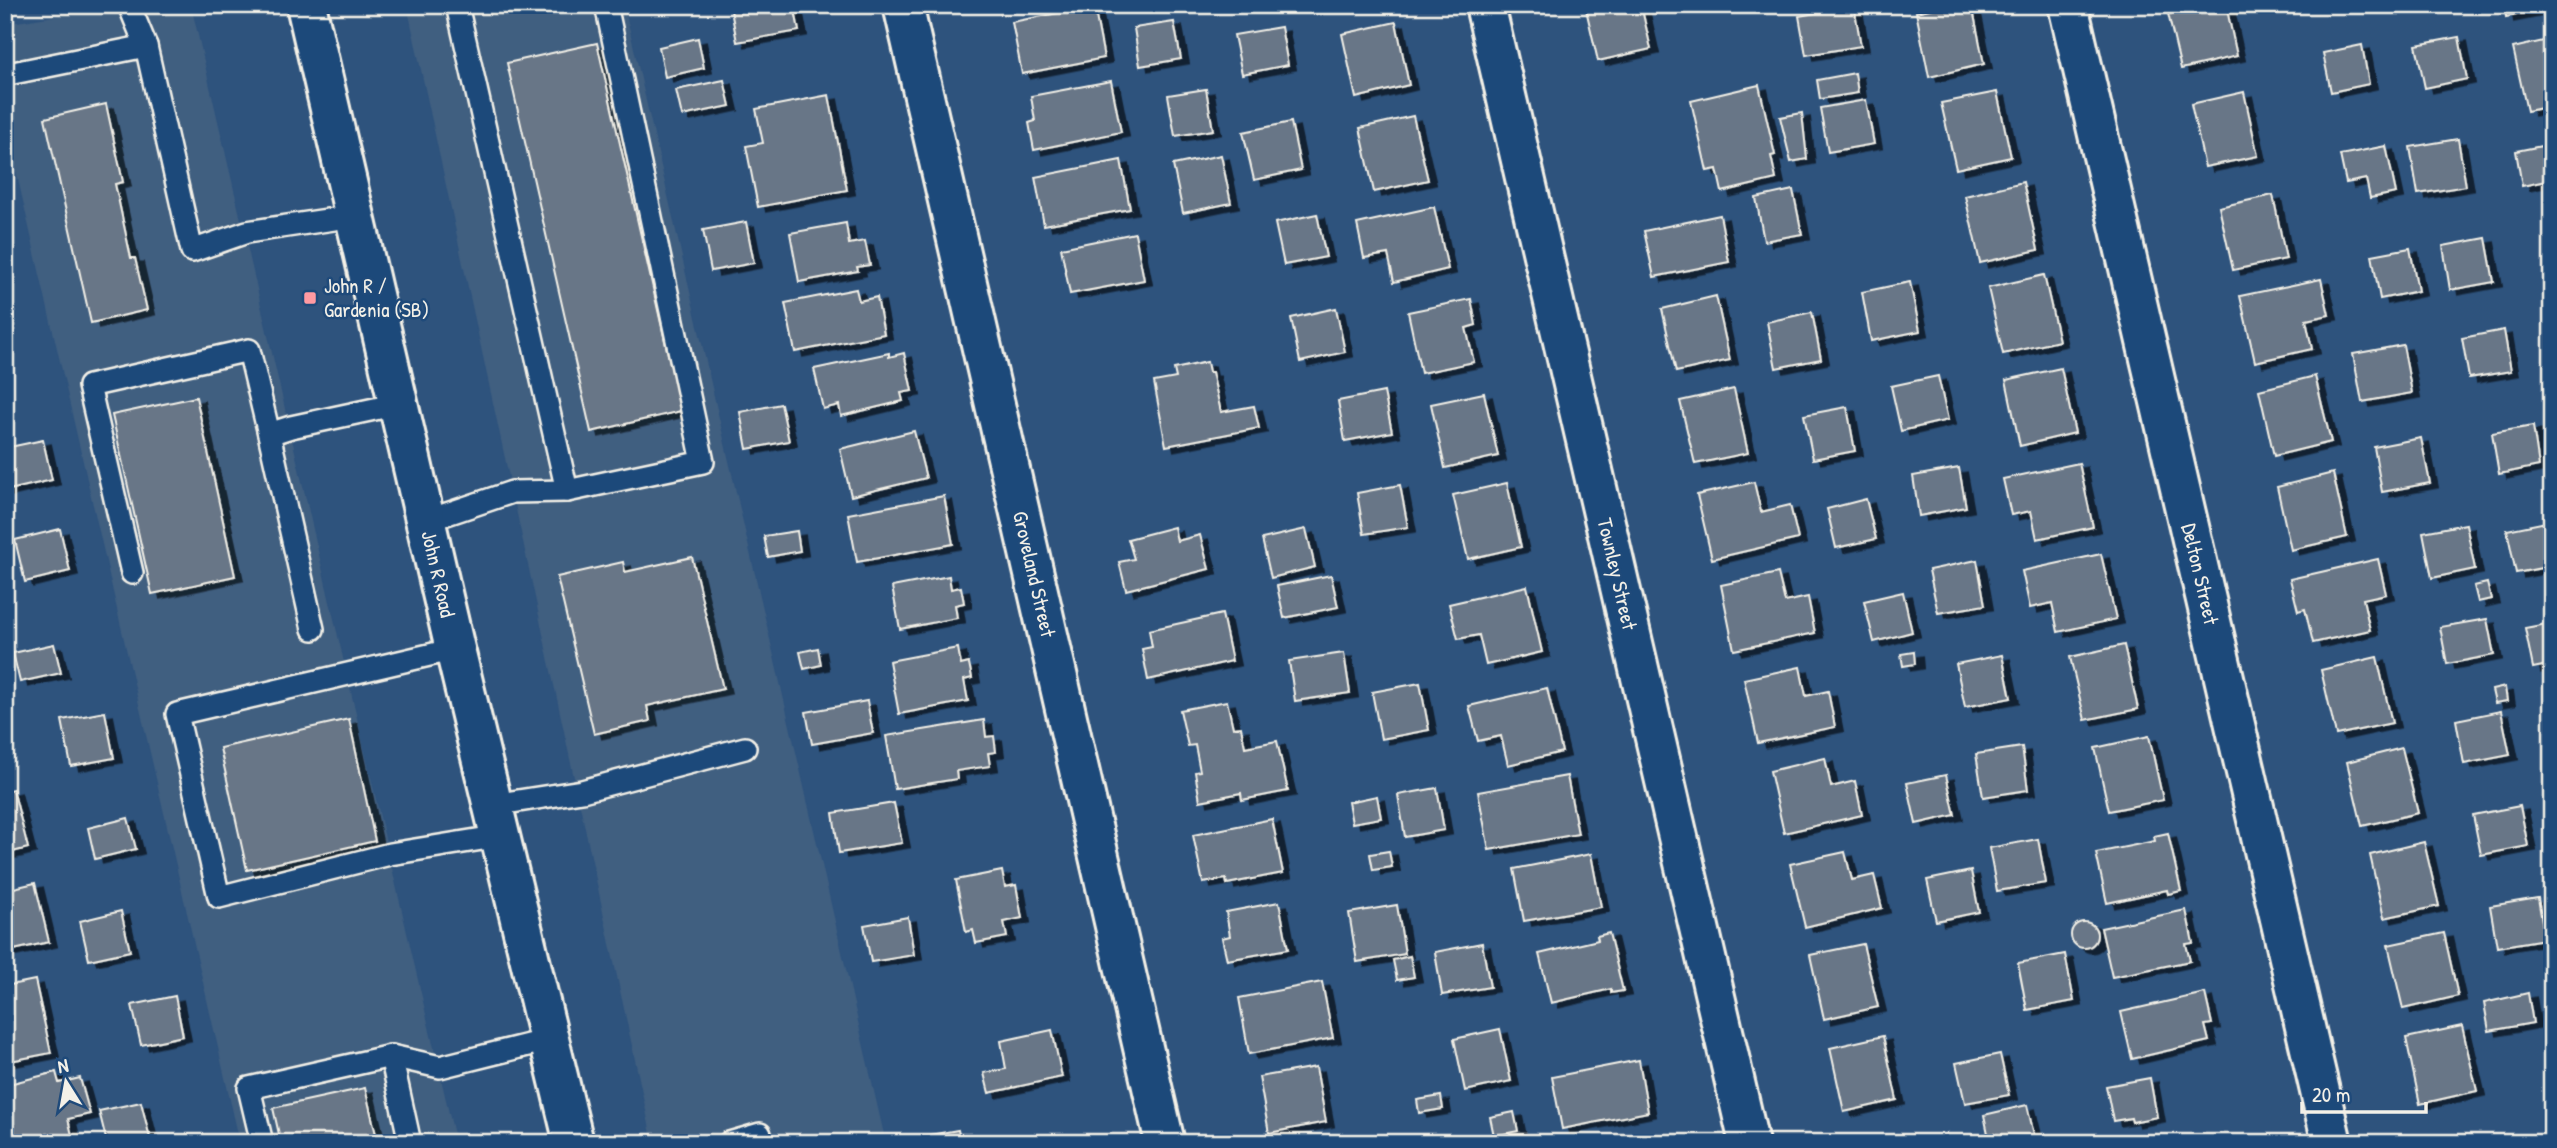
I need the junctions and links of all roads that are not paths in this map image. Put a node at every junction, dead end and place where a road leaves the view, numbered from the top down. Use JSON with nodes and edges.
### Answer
{"nodes":[{"id":1,"x":129,"y":5,"type":"edge"},
{"id":2,"x":306,"y":5,"type":"edge"},
{"id":3,"x":457,"y":5,"type":"edge"},
{"id":4,"x":606,"y":5,"type":"edge"},
{"id":5,"x":903,"y":5,"type":"edge"},
{"id":6,"x":1485,"y":5,"type":"edge"},
{"id":7,"x":2068,"y":5,"type":"edge"},
{"id":8,"x":146,"y":46,"type":"junction"},
{"id":9,"x":13,"y":73,"type":"dead end"},
{"id":10,"x":354,"y":216,"type":"junction"},
{"id":11,"x":398,"y":404,"type":"junction"},
{"id":12,"x":269,"y":434,"type":"junction"},
{"id":13,"x":567,"y":491,"type":"junction"},
{"id":14,"x":426,"y":521,"type":"junction"},
{"id":15,"x":132,"y":573,"type":"dead end"},
{"id":16,"x":313,"y":629,"type":"dead end"},
{"id":17,"x":455,"y":649,"type":"junction"},
{"id":18,"x":746,"y":748,"type":"dead end"},
{"id":19,"x":497,"y":820,"type":"junction"},
{"id":20,"x":548,"y":1040,"type":"junction"},
{"id":21,"x":391,"y":1056,"type":"junction"},
{"id":22,"x":262,"y":1143,"type":"edge"},
{"id":23,"x":411,"y":1143,"type":"edge"},
{"id":24,"x":574,"y":1143,"type":"edge"},
{"id":25,"x":729,"y":1143,"type":"edge"},
{"id":26,"x":761,"y":1143,"type":"edge"},
{"id":27,"x":1165,"y":1143,"type":"edge"},
{"id":28,"x":1749,"y":1143,"type":"edge"},
{"id":29,"x":2332,"y":1143,"type":"edge"}],
"edges":[{"from":1,"to":8,"type":"lane"},
{"from":2,"to":10,"type":"street","name":"John R Road"},
{"from":3,"to":13,"type":"lane"},
{"from":4,"to":13,"type":"lane"},
{"from":5,"to":27,"type":"street","name":"Groveland Street"},
{"from":6,"to":28,"type":"street","name":"Townley Street"},
{"from":7,"to":29,"type":"street","name":"Delton Street"},
{"from":8,"to":9,"type":"lane"},
{"from":8,"to":10,"type":"lane"},
{"from":10,"to":11,"type":"street","name":"John R Road"},
{"from":11,"to":12,"type":"lane"},
{"from":11,"to":14,"type":"street","name":"John R Road"},
{"from":12,"to":15,"type":"lane"},
{"from":12,"to":16,"type":"lane"},
{"from":13,"to":14,"type":"lane"},
{"from":14,"to":17,"type":"street","name":"John R Road"},
{"from":17,"to":19,"type":"street","name":"John R Road"},
{"from":17,"to":19,"type":"lane"},
{"from":18,"to":19,"type":"lane"},
{"from":19,"to":20,"type":"street","name":"John R Road"},
{"from":20,"to":21,"type":"lane"},
{"from":20,"to":24,"type":"street","name":"John R Road"},
{"from":21,"to":22,"type":"lane"},
{"from":21,"to":23,"type":"lane"},
{"from":25,"to":26,"type":"lane"}]}
